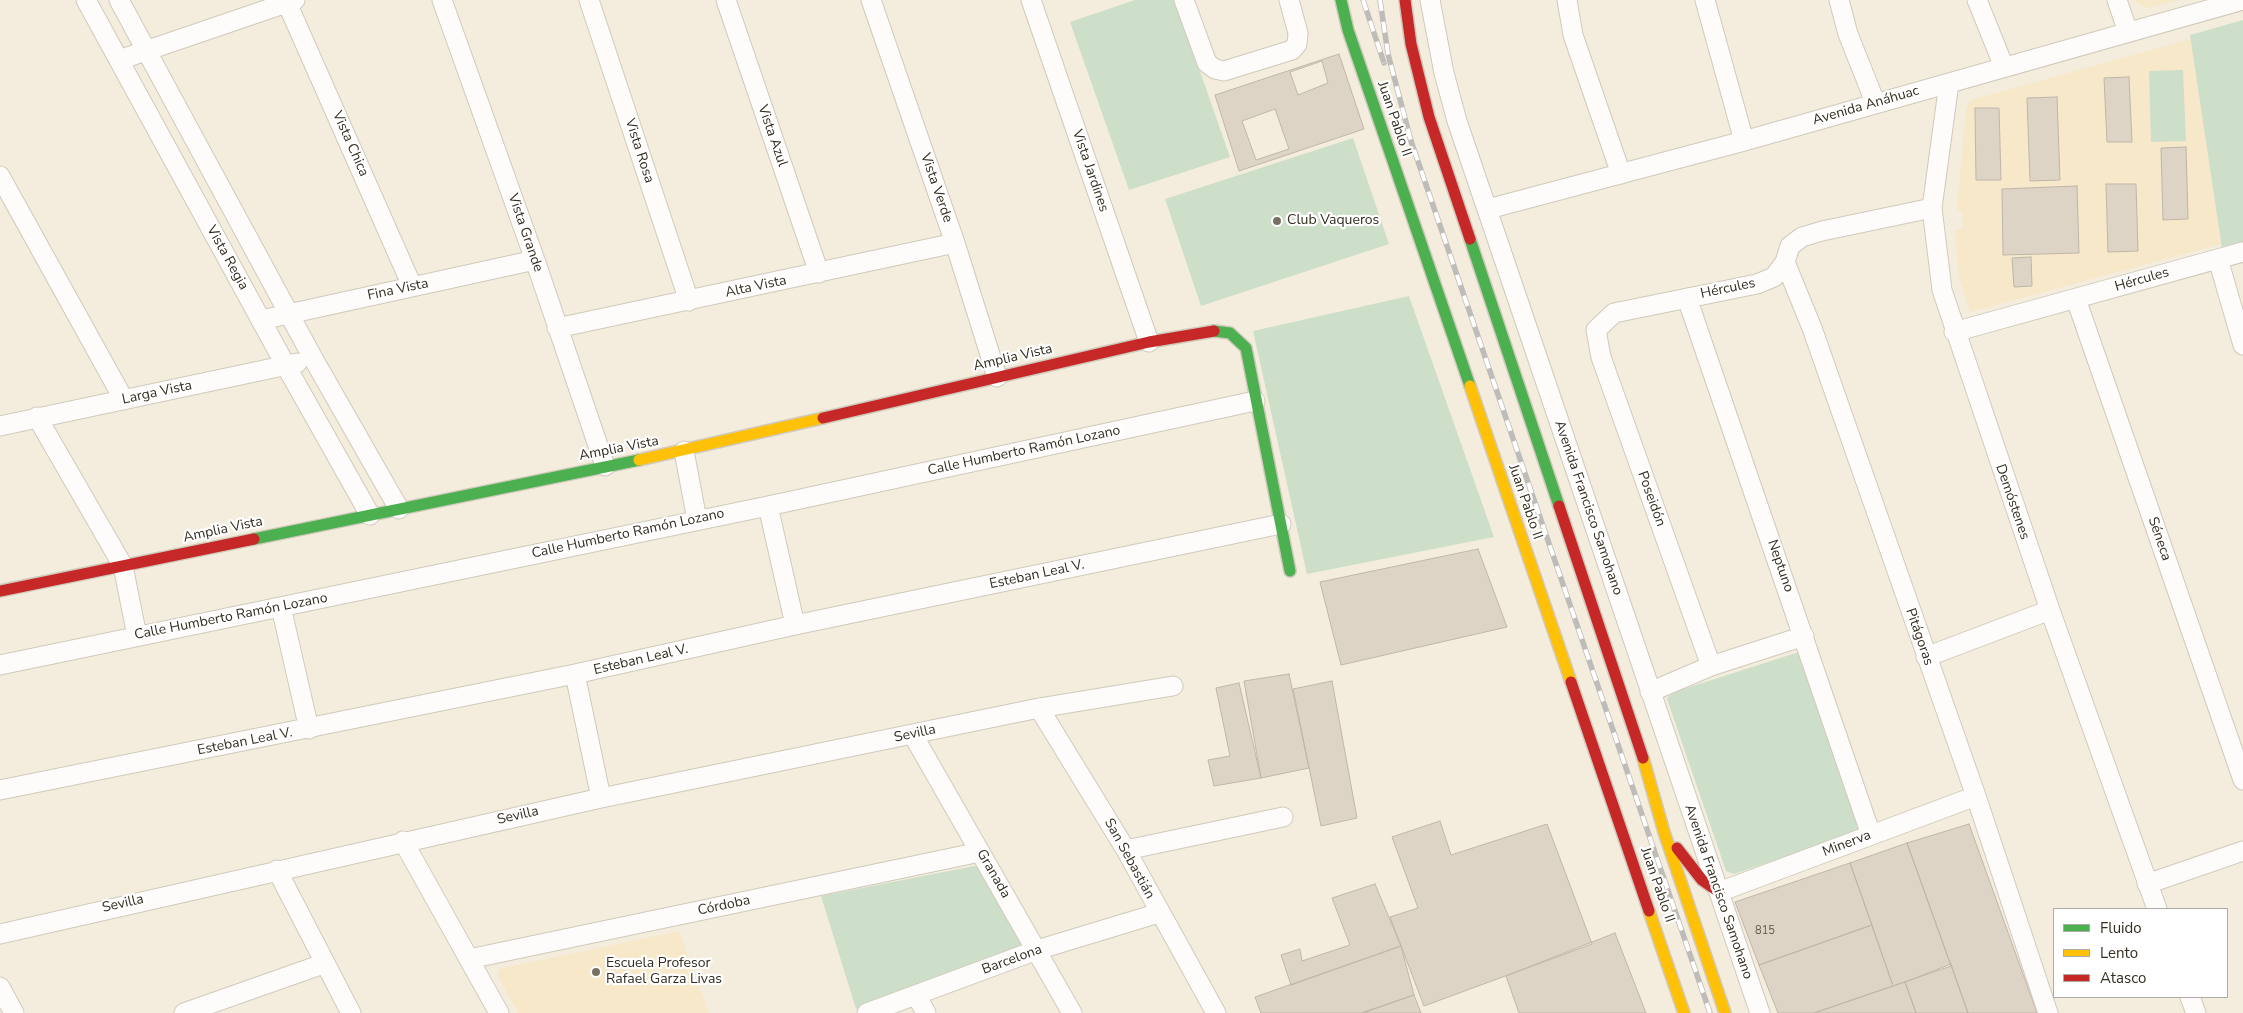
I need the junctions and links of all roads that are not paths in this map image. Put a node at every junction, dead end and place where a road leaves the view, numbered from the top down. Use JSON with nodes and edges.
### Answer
{"nodes":[{"id":1,"x":86,"y":0,"type":"edge"},
{"id":2,"x":119,"y":0,"type":"edge"},
{"id":3,"x":442,"y":0,"type":"edge"},
{"id":4,"x":589,"y":0,"type":"edge"},
{"id":5,"x":726,"y":0,"type":"edge"},
{"id":6,"x":871,"y":0,"type":"edge"},
{"id":7,"x":1184,"y":0,"type":"edge"},
{"id":8,"x":1289,"y":0,"type":"edge"},
{"id":9,"x":1340,"y":0,"type":"edge"},
{"id":10,"x":1405,"y":0,"type":"edge"},
{"id":11,"x":1430,"y":0,"type":"edge"},
{"id":12,"x":1567,"y":0,"type":"edge"},
{"id":13,"x":1704,"y":0,"type":"edge"},
{"id":14,"x":1839,"y":0,"type":"edge"},
{"id":15,"x":1977,"y":0,"type":"edge"},
{"id":16,"x":2117,"y":0,"type":"edge"},
{"id":17,"x":2243,"y":0,"type":"edge"},
{"id":18,"x":291,"y":1,"type":"edge"},
{"id":19,"x":1038,"y":2,"type":"edge"},
{"id":20,"x":2128,"y":32,"type":"junction"},
{"id":21,"x":147,"y":50,"type":"junction"},
{"id":22,"x":119,"y":60,"type":"junction"},
{"id":23,"x":2004,"y":67,"type":"junction"},
{"id":24,"x":1949,"y":83,"type":"junction"},
{"id":25,"x":1875,"y":102,"type":"junction"},
{"id":26,"x":1744,"y":140,"type":"junction"},
{"id":27,"x":1621,"y":174,"type":"junction"},
{"id":28,"x":0,"y":176,"type":"edge"},
{"id":29,"x":1932,"y":208,"type":"junction"},
{"id":30,"x":1488,"y":209,"type":"junction"},
{"id":31,"x":955,"y":243,"type":"junction"},
{"id":32,"x":2243,"y":252,"type":"edge"},
{"id":33,"x":2218,"y":259,"type":"junction"},
{"id":34,"x":535,"y":260,"type":"junction"},
{"id":35,"x":1785,"y":262,"type":"junction"},
{"id":36,"x":818,"y":273,"type":"junction"},
{"id":37,"x":412,"y":286,"type":"junction"},
{"id":38,"x":1687,"y":298,"type":"junction"},
{"id":39,"x":2076,"y":299,"type":"junction"},
{"id":40,"x":689,"y":301,"type":"junction"},
{"id":41,"x":290,"y":314,"type":"junction"},
{"id":42,"x":261,"y":320,"type":"junction"},
{"id":43,"x":557,"y":328,"type":"junction"},
{"id":44,"x":1596,"y":330,"type":"joint"},
{"id":45,"x":1954,"y":332,"type":"junction"},
{"id":46,"x":1149,"y":342,"type":"junction"},
{"id":47,"x":2243,"y":345,"type":"edge"},
{"id":48,"x":314,"y":360,"type":"junction"},
{"id":49,"x":286,"y":366,"type":"junction"},
{"id":50,"x":997,"y":377,"type":"junction"},
{"id":51,"x":124,"y":400,"type":"junction"},
{"id":52,"x":1255,"y":401,"type":"junction"},
{"id":53,"x":37,"y":417,"type":"junction"},
{"id":54,"x":0,"y":426,"type":"edge"},
{"id":55,"x":684,"y":451,"type":"junction"},
{"id":56,"x":605,"y":466,"type":"junction"},
{"id":57,"x":768,"y":506,"type":"junction"},
{"id":58,"x":398,"y":509,"type":"junction"},
{"id":59,"x":370,"y":516,"type":"junction"},
{"id":60,"x":697,"y":520,"type":"junction"},
{"id":61,"x":1281,"y":524,"type":"junction"},
{"id":62,"x":123,"y":566,"type":"junction"},
{"id":63,"x":1290,"y":571,"type":"dead end"},
{"id":64,"x":0,"y":591,"type":"edge"},
{"id":65,"x":281,"y":607,"type":"junction"},
{"id":66,"x":2050,"y":610,"type":"junction"},
{"id":67,"x":795,"y":625,"type":"junction"},
{"id":68,"x":137,"y":636,"type":"junction"},
{"id":69,"x":1804,"y":636,"type":"junction"},
{"id":70,"x":1926,"y":657,"type":"junction"},
{"id":71,"x":0,"y":664,"type":"edge"},
{"id":72,"x":1711,"y":666,"type":"junction"},
{"id":73,"x":575,"y":674,"type":"junction"},
{"id":74,"x":1173,"y":686,"type":"dead end"},
{"id":75,"x":1650,"y":692,"type":"junction"},
{"id":76,"x":1039,"y":708,"type":"junction"},
{"id":77,"x":309,"y":729,"type":"junction"},
{"id":78,"x":914,"y":735,"type":"junction"},
{"id":79,"x":2243,"y":780,"type":"edge"},
{"id":80,"x":0,"y":790,"type":"edge"},
{"id":81,"x":1976,"y":796,"type":"junction"},
{"id":82,"x":601,"y":798,"type":"junction"},
{"id":83,"x":1283,"y":817,"type":"dead end"},
{"id":84,"x":1664,"y":832,"type":"junction"},
{"id":85,"x":1871,"y":834,"type":"junction"},
{"id":86,"x":404,"y":841,"type":"junction"},
{"id":87,"x":1126,"y":850,"type":"junction"},
{"id":88,"x":2243,"y":850,"type":"edge"},
{"id":89,"x":980,"y":852,"type":"junction"},
{"id":90,"x":277,"y":870,"type":"junction"},
{"id":91,"x":2147,"y":884,"type":"junction"},
{"id":92,"x":1719,"y":892,"type":"junction"},
{"id":93,"x":2157,"y":908,"type":"edge"},
{"id":94,"x":1159,"y":913,"type":"junction"},
{"id":95,"x":0,"y":934,"type":"edge"},
{"id":96,"x":1037,"y":950,"type":"junction"},
{"id":97,"x":469,"y":959,"type":"junction"},
{"id":98,"x":323,"y":964,"type":"junction"},
{"id":99,"x":0,"y":987,"type":"edge"},
{"id":100,"x":916,"y":995,"type":"junction"},
{"id":101,"x":2190,"y":998,"type":"edge"},
{"id":102,"x":14,"y":1013,"type":"edge"},
{"id":103,"x":184,"y":1013,"type":"edge"},
{"id":104,"x":350,"y":1013,"type":"edge"},
{"id":105,"x":499,"y":1013,"type":"edge"},
{"id":106,"x":867,"y":1013,"type":"edge"},
{"id":107,"x":926,"y":1013,"type":"edge"},
{"id":108,"x":1072,"y":1013,"type":"edge"},
{"id":109,"x":1216,"y":1013,"type":"edge"},
{"id":110,"x":1684,"y":1013,"type":"edge"},
{"id":111,"x":1725,"y":1013,"type":"edge"},
{"id":112,"x":1760,"y":1013,"type":"edge"},
{"id":113,"x":2048,"y":1013,"type":"edge"},
{"id":114,"x":2196,"y":1013,"type":"edge"}],
"edges":[{"from":1,"to":22,"type":"street","name":"Vista Regia"},
{"from":2,"to":21,"type":"street","name":"Vista Regia"},
{"from":3,"to":34,"type":"street","name":"Vista Grande"},
{"from":4,"to":40,"type":"street","name":"Vista Rosa"},
{"from":5,"to":36,"type":"street","name":"Vista Azul"},
{"from":6,"to":31,"type":"street","name":"Vista Verde"},
{"from":7,"to":8,"type":"street"},
{"from":9,"to":110,"type":"main road","name":"Juan Pablo II"},
{"from":10,"to":84,"type":"main road","name":"Juan Pablo II"},
{"from":11,"to":30,"type":"street","name":"Avenida Francisco Samohano"},
{"from":12,"to":27,"type":"street"},
{"from":13,"to":26,"type":"street"},
{"from":14,"to":25,"type":"street"},
{"from":15,"to":23,"type":"street"},
{"from":16,"to":20,"type":"street"},
{"from":17,"to":20,"type":"street","name":"Avenida Anáhuac"},
{"from":18,"to":21,"type":"street"},
{"from":18,"to":37,"type":"street","name":"Vista Chica"},
{"from":19,"to":46,"type":"street","name":"Vista Jardines"},
{"from":20,"to":23,"type":"street","name":"Avenida Anáhuac"},
{"from":21,"to":22,"type":"street"},
{"from":21,"to":41,"type":"street","name":"Vista Regia"},
{"from":22,"to":42,"type":"street","name":"Vista Regia"},
{"from":23,"to":24,"type":"street","name":"Avenida Anáhuac"},
{"from":24,"to":25,"type":"street","name":"Avenida Anáhuac"},
{"from":24,"to":29,"type":"street","name":"Demóstenes"},
{"from":25,"to":26,"type":"street","name":"Avenida Anáhuac"},
{"from":26,"to":27,"type":"street","name":"Avenida Anáhuac"},
{"from":27,"to":30,"type":"street","name":"Avenida Anáhuac"},
{"from":28,"to":51,"type":"street"},
{"from":29,"to":35,"type":"street","name":"Hércules"},
{"from":29,"to":45,"type":"street","name":"Demóstenes"},
{"from":30,"to":75,"type":"street","name":"Avenida Francisco Samohano"},
{"from":31,"to":36,"type":"street","name":"Alta Vista"},
{"from":31,"to":50,"type":"street","name":"Vista Verde"},
{"from":32,"to":33,"type":"street","name":"Hércules"},
{"from":33,"to":39,"type":"street","name":"Hércules"},
{"from":33,"to":47,"type":"street"},
{"from":34,"to":37,"type":"street","name":"Fina Vista"},
{"from":34,"to":43,"type":"street","name":"Vista Grande"},
{"from":35,"to":38,"type":"street","name":"Hércules"},
{"from":35,"to":70,"type":"street","name":"Pitágoras"},
{"from":36,"to":40,"type":"street","name":"Alta Vista"},
{"from":37,"to":41,"type":"street","name":"Fina Vista"},
{"from":38,"to":44,"type":"street","name":"Hércules"},
{"from":38,"to":69,"type":"street","name":"Neptuno"},
{"from":39,"to":45,"type":"street","name":"Hércules"},
{"from":39,"to":79,"type":"street","name":"Séneca"},
{"from":40,"to":43,"type":"street","name":"Alta Vista"},
{"from":41,"to":42,"type":"street","name":"Fina Vista"},
{"from":41,"to":48,"type":"street","name":"Vista Regia"},
{"from":42,"to":49,"type":"street","name":"Vista Regia"},
{"from":43,"to":56,"type":"street","name":"Vista Grande"},
{"from":44,"to":72,"type":"street","name":"Poseidón"},
{"from":45,"to":66,"type":"street","name":"Demóstenes"},
{"from":46,"to":50,"type":"main road","name":"Amplia Vista"},
{"from":46,"to":52,"type":"main road","name":"Amplia Vista"},
{"from":48,"to":49,"type":"street","name":"Larga Vista"},
{"from":48,"to":58,"type":"street","name":"Vista Regia"},
{"from":49,"to":51,"type":"street","name":"Larga Vista"},
{"from":49,"to":59,"type":"street","name":"Vista Regia"},
{"from":50,"to":55,"type":"main road","name":"Amplia Vista"},
{"from":51,"to":53,"type":"street","name":"Larga Vista"},
{"from":52,"to":57,"type":"street","name":"Calle Humberto Ramón Lozano"},
{"from":52,"to":61,"type":"main road"},
{"from":53,"to":54,"type":"street","name":"Larga Vista"},
{"from":53,"to":62,"type":"street"},
{"from":55,"to":56,"type":"main road","name":"Amplia Vista"},
{"from":55,"to":60,"type":"street"},
{"from":56,"to":58,"type":"main road","name":"Amplia Vista"},
{"from":57,"to":60,"type":"street","name":"Calle Humberto Ramón Lozano"},
{"from":57,"to":67,"type":"street"},
{"from":58,"to":59,"type":"main road","name":"Amplia Vista"},
{"from":59,"to":62,"type":"main road","name":"Amplia Vista"},
{"from":60,"to":65,"type":"street","name":"Calle Humberto Ramón Lozano"},
{"from":61,"to":63,"type":"main road"},
{"from":61,"to":67,"type":"street","name":"Esteban Leal V."},
{"from":62,"to":64,"type":"main road","name":"Amplia Vista"},
{"from":62,"to":68,"type":"street"},
{"from":65,"to":68,"type":"street","name":"Calle Humberto Ramón Lozano"},
{"from":65,"to":77,"type":"street"},
{"from":66,"to":70,"type":"street"},
{"from":66,"to":91,"type":"street","name":"Demóstenes"},
{"from":67,"to":73,"type":"street","name":"Esteban Leal V."},
{"from":68,"to":71,"type":"street","name":"Calle Humberto Ramón Lozano"},
{"from":69,"to":72,"type":"street"},
{"from":69,"to":85,"type":"street","name":"Neptuno"},
{"from":70,"to":81,"type":"street","name":"Pitágoras"},
{"from":72,"to":75,"type":"street"},
{"from":73,"to":77,"type":"street","name":"Esteban Leal V."},
{"from":73,"to":82,"type":"street"},
{"from":74,"to":76,"type":"street","name":"Sevilla"},
{"from":75,"to":92,"type":"street","name":"Avenida Francisco Samohano"},
{"from":76,"to":78,"type":"street","name":"Sevilla"},
{"from":76,"to":87,"type":"street","name":"San Sebastián"},
{"from":77,"to":80,"type":"street","name":"Esteban Leal V."},
{"from":78,"to":82,"type":"street","name":"Sevilla"},
{"from":78,"to":89,"type":"street","name":"Granada"},
{"from":81,"to":85,"type":"street","name":"Minerva"},
{"from":81,"to":113,"type":"street","name":"Pitágoras"},
{"from":82,"to":86,"type":"street","name":"Sevilla"},
{"from":83,"to":87,"type":"street"},
{"from":84,"to":92,"type":"main road"},
{"from":84,"to":111,"type":"main road","name":"Juan Pablo II"},
{"from":85,"to":92,"type":"street","name":"Minerva"},
{"from":86,"to":90,"type":"street","name":"Sevilla"},
{"from":86,"to":97,"type":"street"},
{"from":87,"to":94,"type":"street","name":"San Sebastián"},
{"from":88,"to":91,"type":"street"},
{"from":89,"to":96,"type":"street","name":"Granada"},
{"from":89,"to":97,"type":"street","name":"Córdoba"},
{"from":90,"to":95,"type":"street","name":"Sevilla"},
{"from":90,"to":98,"type":"street"},
{"from":91,"to":93,"type":"street","name":"Demóstenes"},
{"from":92,"to":112,"type":"street","name":"Avenida Francisco Samohano"},
{"from":94,"to":96,"type":"street","name":"Barcelona"},
{"from":94,"to":109,"type":"street","name":"San Sebastián"},
{"from":96,"to":100,"type":"street","name":"Barcelona"},
{"from":96,"to":108,"type":"street","name":"Granada"},
{"from":97,"to":105,"type":"street"},
{"from":98,"to":103,"type":"street"},
{"from":98,"to":104,"type":"street"},
{"from":99,"to":102,"type":"street"},
{"from":100,"to":106,"type":"street","name":"Barcelona"},
{"from":100,"to":107,"type":"street"},
{"from":101,"to":114,"type":"street"}]}
